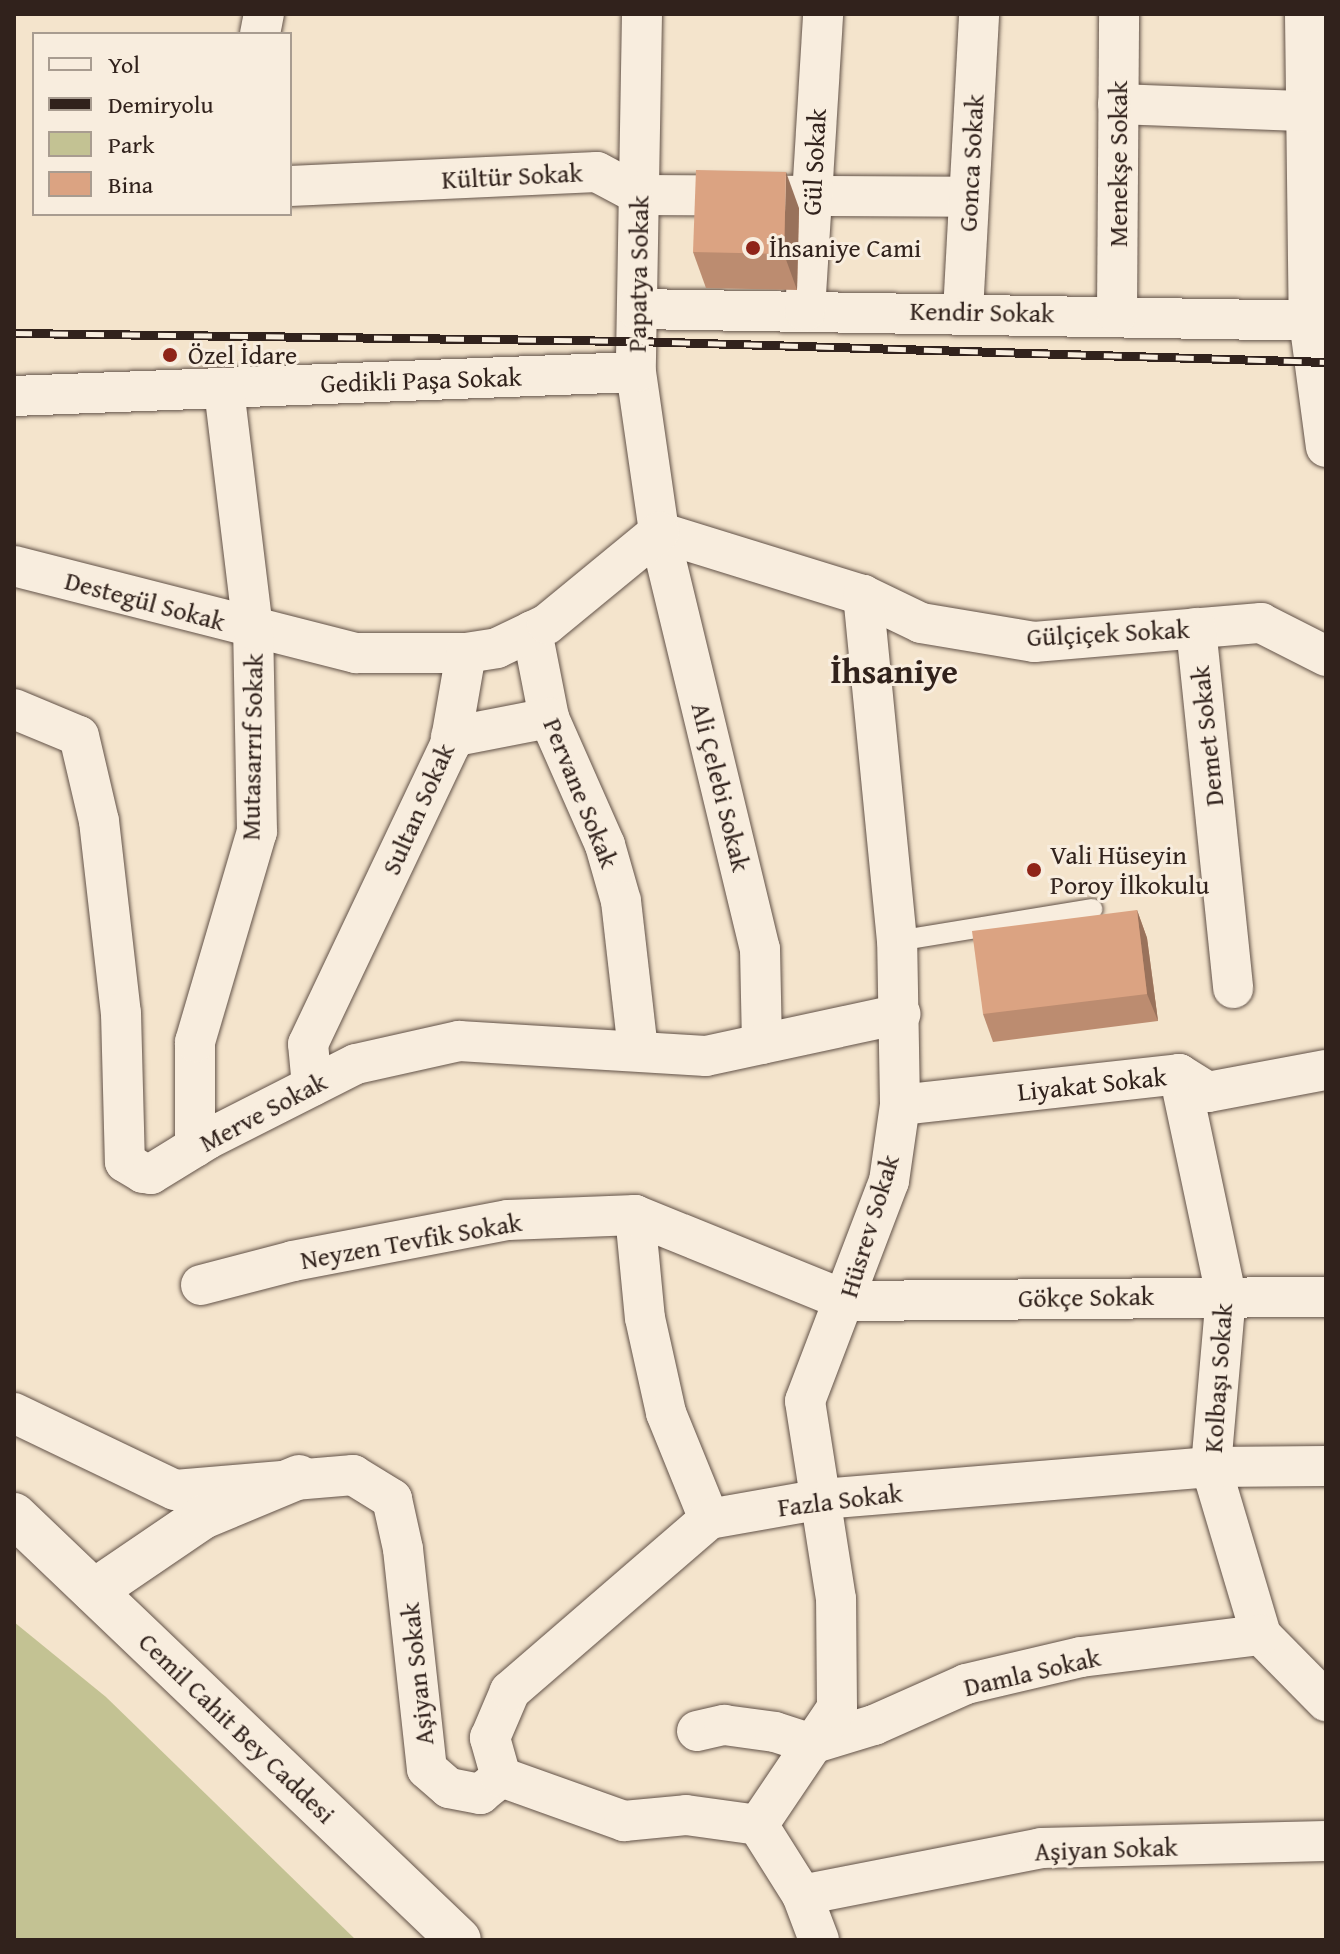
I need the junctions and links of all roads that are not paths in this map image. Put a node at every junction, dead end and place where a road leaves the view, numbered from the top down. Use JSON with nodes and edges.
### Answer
{"nodes":[{"id":1,"x":642,"y":14,"type":"edge"},
{"id":2,"x":823,"y":14,"type":"edge"},
{"id":3,"x":979,"y":14,"type":"edge"},
{"id":4,"x":1119,"y":14,"type":"edge"},
{"id":5,"x":1305,"y":14,"type":"edge"},
{"id":6,"x":1118,"y":104,"type":"junction"},
{"id":7,"x":1316,"y":111,"type":"edge"},
{"id":8,"x":292,"y":186,"type":"edge"},
{"id":9,"x":640,"y":195,"type":"junction"},
{"id":10,"x":811,"y":196,"type":"junction"},
{"id":11,"x":969,"y":197,"type":"junction"},
{"id":12,"x":637,"y":309,"type":"junction"},
{"id":13,"x":805,"y":311,"type":"junction"},
{"id":14,"x":963,"y":312,"type":"junction"},
{"id":15,"x":1117,"y":314,"type":"junction"},
{"id":16,"x":1317,"y":320,"type":"edge"},
{"id":17,"x":636,"y":372,"type":"junction"},
{"id":18,"x":224,"y":388,"type":"junction"},
{"id":19,"x":14,"y":396,"type":"edge"},
{"id":20,"x":1326,"y":447,"type":"edge"},
{"id":21,"x":659,"y":532,"type":"junction"},
{"id":22,"x":14,"y":566,"type":"edge"},
{"id":23,"x":863,"y":595,"type":"junction"},
{"id":24,"x":1196,"y":628,"type":"junction"},
{"id":25,"x":253,"y":629,"type":"junction"},
{"id":26,"x":532,"y":631,"type":"junction"},
{"id":27,"x":466,"y":653,"type":"junction"},
{"id":28,"x":1326,"y":656,"type":"edge"},
{"id":29,"x":14,"y":709,"type":"edge"},
{"id":30,"x":549,"y":718,"type":"junction"},
{"id":31,"x":451,"y":737,"type":"junction"},
{"id":32,"x":1092,"y":909,"type":"dead end"},
{"id":33,"x":897,"y":941,"type":"junction"},
{"id":34,"x":1233,"y":988,"type":"dead end"},
{"id":35,"x":901,"y":1014,"type":"junction"},
{"id":36,"x":762,"y":1044,"type":"junction"},
{"id":37,"x":638,"y":1050,"type":"junction"},
{"id":38,"x":1326,"y":1070,"type":"edge"},
{"id":39,"x":1179,"y":1074,"type":"junction"},
{"id":40,"x":312,"y":1086,"type":"junction"},
{"id":41,"x":900,"y":1105,"type":"junction"},
{"id":42,"x":195,"y":1147,"type":"junction"},
{"id":43,"x":635,"y":1215,"type":"junction"},
{"id":44,"x":201,"y":1285,"type":"dead end"},
{"id":45,"x":1226,"y":1295,"type":"junction"},
{"id":46,"x":1326,"y":1297,"type":"edge"},
{"id":47,"x":847,"y":1301,"type":"junction"},
{"id":48,"x":14,"y":1413,"type":"edge"},
{"id":49,"x":1326,"y":1466,"type":"edge"},
{"id":50,"x":1211,"y":1467,"type":"junction"},
{"id":51,"x":299,"y":1477,"type":"junction"},
{"id":52,"x":822,"y":1499,"type":"junction"},
{"id":53,"x":14,"y":1515,"type":"edge"},
{"id":54,"x":709,"y":1519,"type":"junction"},
{"id":55,"x":94,"y":1591,"type":"junction"},
{"id":56,"x":1261,"y":1635,"type":"junction"},
{"id":57,"x":1326,"y":1701,"type":"edge"},
{"id":58,"x":697,"y":1731,"type":"dead end"},
{"id":59,"x":811,"y":1744,"type":"junction"},
{"id":60,"x":501,"y":1777,"type":"junction"},
{"id":61,"x":758,"y":1825,"type":"junction"},
{"id":62,"x":1326,"y":1841,"type":"edge"},
{"id":63,"x":802,"y":1895,"type":"junction"},
{"id":64,"x":459,"y":1940,"type":"edge"},
{"id":65,"x":819,"y":1940,"type":"edge"}],
"edges":[{"from":1,"to":9,"type":"street","name":"Papatya Sokak"},
{"from":2,"to":10,"type":"street","name":"Gül Sokak"},
{"from":3,"to":11,"type":"street","name":"Gonca Sokak"},
{"from":4,"to":6,"type":"street","name":"Menekşe Sokak"},
{"from":5,"to":7,"type":"street"},
{"from":6,"to":7,"type":"street"},
{"from":6,"to":15,"type":"street","name":"Menekşe Sokak"},
{"from":7,"to":16,"type":"street"},
{"from":8,"to":9,"type":"street","name":"Kültür Sokak"},
{"from":9,"to":10,"type":"street","name":"Kültür Sokak"},
{"from":9,"to":12,"type":"street","name":"Papatya Sokak"},
{"from":10,"to":11,"type":"street","name":"Kültür Sokak"},
{"from":10,"to":13,"type":"street","name":"Gül Sokak"},
{"from":11,"to":14,"type":"street","name":"Gonca Sokak"},
{"from":12,"to":13,"type":"street","name":"Kendir Sokak"},
{"from":12,"to":17,"type":"street","name":"Papatya Sokak"},
{"from":13,"to":14,"type":"street","name":"Kendir Sokak"},
{"from":14,"to":15,"type":"street","name":"Kendir Sokak"},
{"from":15,"to":16,"type":"street","name":"Kendir Sokak"},
{"from":16,"to":20,"type":"street"},
{"from":17,"to":18,"type":"street","name":"Gedikli Paşa Sokak"},
{"from":17,"to":21,"type":"street","name":"Papatya Sokak"},
{"from":18,"to":19,"type":"street","name":"Gedikli Paşa Sokak"},
{"from":18,"to":25,"type":"street","name":"Mutasarrıf Sokak"},
{"from":21,"to":23,"type":"street","name":"Gülçiçek Sokak"},
{"from":21,"to":26,"type":"street"},
{"from":21,"to":36,"type":"street","name":"Ali Çelebi Sokak"},
{"from":22,"to":25,"type":"street","name":"Destegül Sokak"},
{"from":23,"to":24,"type":"street","name":"Gülçiçek Sokak"},
{"from":23,"to":33,"type":"street","name":"Hüsrev Sokak"},
{"from":24,"to":28,"type":"street","name":"Gülçiçek Sokak"},
{"from":24,"to":34,"type":"street","name":"Demet Sokak"},
{"from":25,"to":27,"type":"street","name":"Destegül Sokak"},
{"from":25,"to":42,"type":"street","name":"Mutasarrıf Sokak"},
{"from":26,"to":27,"type":"street"},
{"from":26,"to":30,"type":"street","name":"Pervane Sokak"},
{"from":27,"to":31,"type":"street","name":"Sultan Sokak"},
{"from":29,"to":42,"type":"street","name":"Merve Sokak"},
{"from":30,"to":31,"type":"street"},
{"from":30,"to":37,"type":"street","name":"Pervane Sokak"},
{"from":31,"to":40,"type":"street","name":"Sultan Sokak"},
{"from":32,"to":33,"type":"lane"},
{"from":33,"to":35,"type":"street","name":"Hüsrev Sokak"},
{"from":35,"to":36,"type":"street","name":"Merve Sokak"},
{"from":35,"to":41,"type":"street","name":"Hüsrev Sokak"},
{"from":36,"to":37,"type":"street","name":"Merve Sokak"},
{"from":37,"to":40,"type":"street","name":"Merve Sokak"},
{"from":38,"to":39,"type":"street","name":"Liyakat Sokak"},
{"from":39,"to":41,"type":"street","name":"Liyakat Sokak"},
{"from":39,"to":45,"type":"street","name":"Kolbaşı Sokak"},
{"from":40,"to":42,"type":"street","name":"Merve Sokak"},
{"from":41,"to":47,"type":"street","name":"Hüsrev Sokak"},
{"from":43,"to":44,"type":"street","name":"Neyzen Tevfik Sokak"},
{"from":43,"to":47,"type":"street","name":"Neyzen Tevfik Sokak"},
{"from":43,"to":54,"type":"street"},
{"from":45,"to":46,"type":"street","name":"Gökçe Sokak"},
{"from":45,"to":47,"type":"street","name":"Gökçe Sokak"},
{"from":45,"to":50,"type":"street","name":"Kolbaşı Sokak"},
{"from":47,"to":52,"type":"street","name":"Hüsrev Sokak"},
{"from":48,"to":51,"type":"street","name":"Aşiyan Sokak"},
{"from":49,"to":50,"type":"street","name":"Fazla Sokak"},
{"from":50,"to":52,"type":"street","name":"Fazla Sokak"},
{"from":50,"to":56,"type":"street","name":"Kolbaşı Sokak"},
{"from":51,"to":55,"type":"street"},
{"from":51,"to":60,"type":"street","name":"Aşiyan Sokak"},
{"from":52,"to":54,"type":"street","name":"Fazla Sokak"},
{"from":52,"to":59,"type":"street","name":"Hüsrev Sokak"},
{"from":53,"to":55,"type":"street","name":"Cemil Cahit Bey Caddesi"},
{"from":54,"to":60,"type":"street"},
{"from":55,"to":64,"type":"street","name":"Cemil Cahit Bey Caddesi"},
{"from":56,"to":57,"type":"street","name":"Kolbaşı Sokak"},
{"from":56,"to":59,"type":"street","name":"Damla Sokak"},
{"from":58,"to":59,"type":"street"},
{"from":59,"to":61,"type":"street","name":"Hüsrev Sokak"},
{"from":60,"to":61,"type":"street"},
{"from":61,"to":63,"type":"street"},
{"from":62,"to":63,"type":"street","name":"Aşiyan Sokak"},
{"from":63,"to":65,"type":"street"}]}
